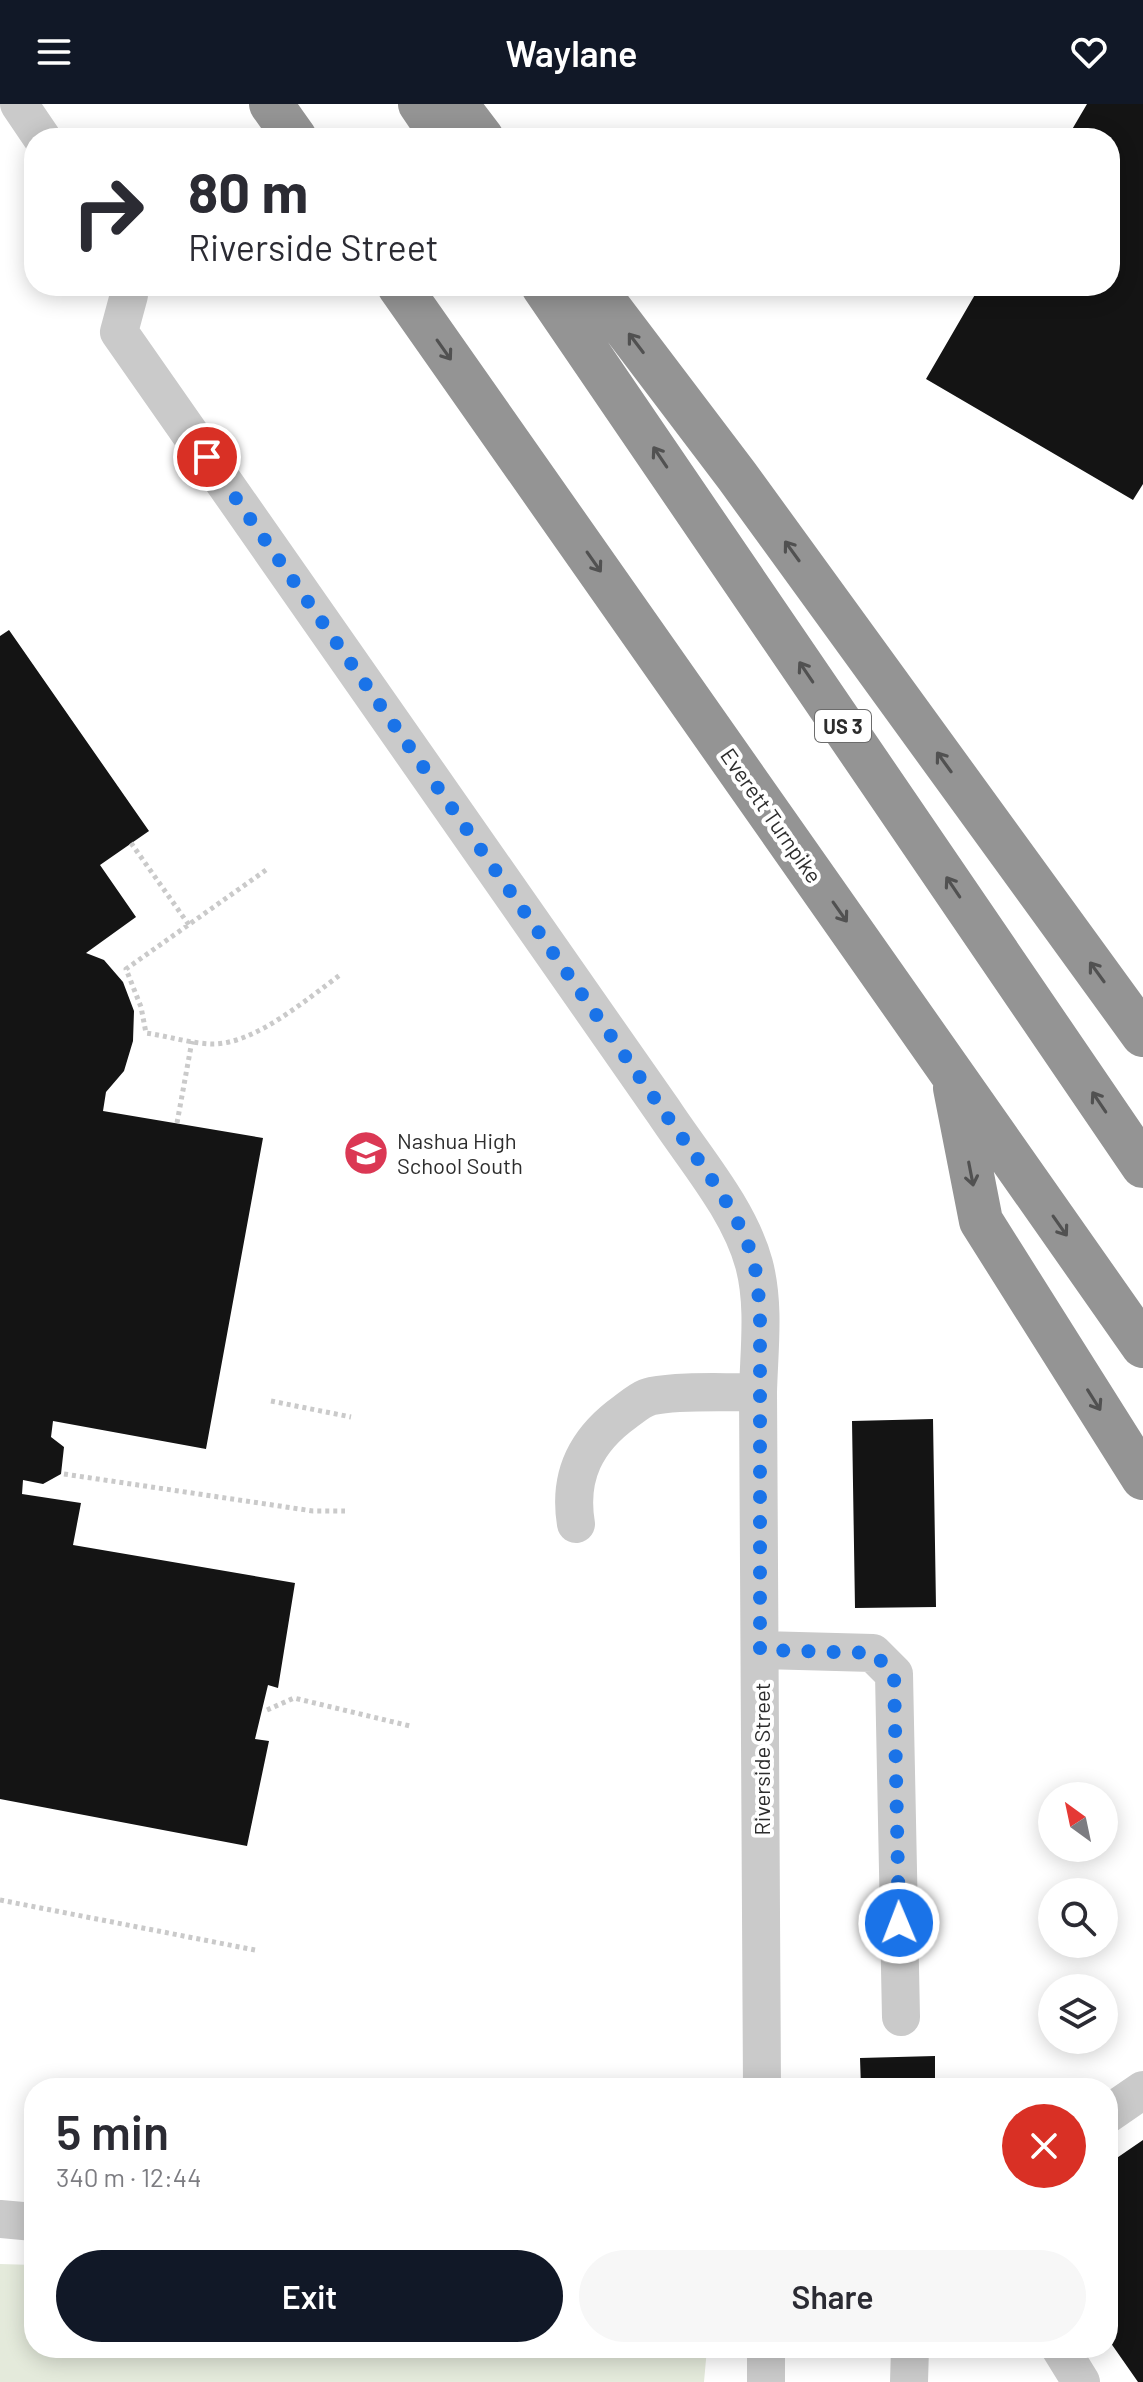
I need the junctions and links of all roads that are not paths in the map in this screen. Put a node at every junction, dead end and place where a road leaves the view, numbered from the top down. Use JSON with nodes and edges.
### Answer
{"nodes":[{"id":1,"x":19,"y":104,"type":"edge"},
{"id":2,"x":271,"y":104,"type":"edge"},
{"id":3,"x":420,"y":104,"type":"edge"},
{"id":4,"x":456,"y":104,"type":"edge"},
{"id":5,"x":35,"y":128,"type":"edge"},
{"id":6,"x":288,"y":128,"type":"edge"},
{"id":7,"x":436,"y":128,"type":"edge"},
{"id":8,"x":474,"y":128,"type":"edge"},
{"id":9,"x":129,"y":296,"type":"edge"},
{"id":10,"x":406,"y":296,"type":"edge"},
{"id":11,"x":550,"y":296,"type":"edge"},
{"id":12,"x":601,"y":296,"type":"edge"},
{"id":13,"x":1143,"y":1035,"type":"edge"},
{"id":14,"x":951,"y":1070,"type":"junction"},
{"id":15,"x":1143,"y":1166,"type":"edge"},
{"id":16,"x":1143,"y":1346,"type":"edge"},
{"id":17,"x":758,"y":1392,"type":"junction"},
{"id":18,"x":1143,"y":1478,"type":"edge"},
{"id":19,"x":576,"y":1524,"type":"dead end"},
{"id":20,"x":760,"y":1650,"type":"junction"},
{"id":21,"x":901,"y":2017,"type":"dead end"},
{"id":22,"x":762,"y":2078,"type":"edge"},
{"id":23,"x":1143,"y":2090,"type":"edge"},
{"id":24,"x":1118,"y":2107,"type":"edge"},
{"id":25,"x":0,"y":2219,"type":"edge"},
{"id":26,"x":24,"y":2221,"type":"edge"},
{"id":27,"x":766,"y":2358,"type":"edge"},
{"id":28,"x":910,"y":2358,"type":"edge"},
{"id":29,"x":1066,"y":2358,"type":"edge"},
{"id":30,"x":766,"y":2382,"type":"edge"},
{"id":31,"x":909,"y":2382,"type":"edge"},
{"id":32,"x":1081,"y":2382,"type":"edge"}],
"edges":[{"from":1,"to":5,"type":"street"},
{"from":2,"to":6,"type":"highway"},
{"from":3,"to":7,"type":"highway"},
{"from":4,"to":8,"type":"highway"},
{"from":9,"to":17,"type":"street","name":"Riverside Street"},
{"from":10,"to":14,"type":"highway","name":"Everett Turnpike","one_way":true},
{"from":15,"to":11,"type":"highway","number":"US 3","one_way":true},
{"from":13,"to":12,"type":"highway","one_way":true},
{"from":14,"to":16,"type":"highway","name":"Everett Turnpike","one_way":true},
{"from":14,"to":18,"type":"highway","one_way":true},
{"from":17,"to":19,"type":"street"},
{"from":17,"to":20,"type":"street","name":"Riverside Street"},
{"from":20,"to":21,"type":"street"},
{"from":20,"to":22,"type":"street","name":"Riverside Street"},
{"from":23,"to":24,"type":"street"},
{"from":25,"to":26,"type":"street"},
{"from":27,"to":30,"type":"street"},
{"from":28,"to":31,"type":"street"},
{"from":29,"to":32,"type":"street"}]}
